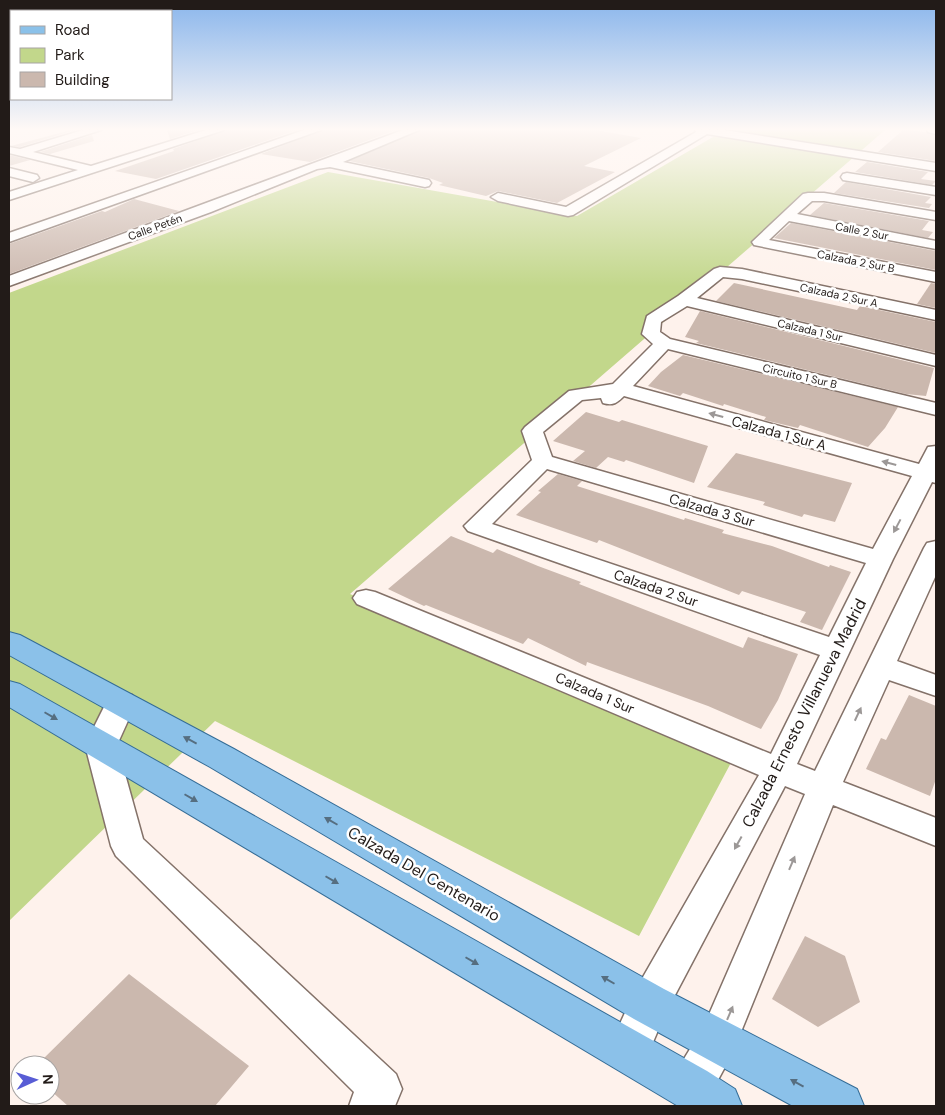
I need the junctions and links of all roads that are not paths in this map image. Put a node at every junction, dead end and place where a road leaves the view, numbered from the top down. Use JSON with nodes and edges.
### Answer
{"nodes":[{"id":1,"x":21,"y":182,"type":"edge"},
{"id":2,"x":54,"y":182,"type":"edge"},
{"id":3,"x":169,"y":182,"type":"edge"},
{"id":4,"x":274,"y":182,"type":"edge"},
{"id":5,"x":421,"y":182,"type":"edge"},
{"id":6,"x":618,"y":182,"type":"edge"},
{"id":7,"x":841,"y":182,"type":"edge"},
{"id":8,"x":879,"y":182,"type":"edge"},
{"id":9,"x":425,"y":183,"type":"dead end"},
{"id":10,"x":9,"y":186,"type":"edge"},
{"id":11,"x":936,"y":191,"type":"edge"},
{"id":12,"x":23,"y":192,"type":"junction"},
{"id":13,"x":140,"y":192,"type":"junction"},
{"id":14,"x":9,"y":196,"type":"edge"},
{"id":15,"x":159,"y":197,"type":"dead end"},
{"id":16,"x":498,"y":197,"type":"dead end"},
{"id":17,"x":824,"y":197,"type":"junction"},
{"id":18,"x":187,"y":204,"type":"dead end"},
{"id":19,"x":206,"y":209,"type":"junction"},
{"id":20,"x":936,"y":216,"type":"edge"},
{"id":21,"x":788,"y":217,"type":"junction"},
{"id":22,"x":9,"y":238,"type":"edge"},
{"id":23,"x":936,"y":245,"type":"edge"},
{"id":24,"x":766,"y":254,"type":"junction"},
{"id":25,"x":742,"y":274,"type":"junction"},
{"id":26,"x":936,"y":277,"type":"edge"},
{"id":27,"x":9,"y":281,"type":"edge"},
{"id":28,"x":684,"y":300,"type":"junction"},
{"id":29,"x":936,"y":316,"type":"edge"},
{"id":30,"x":664,"y":343,"type":"junction"},
{"id":31,"x":936,"y":360,"type":"edge"},
{"id":32,"x":614,"y":395,"type":"junction"},
{"id":33,"x":936,"y":409,"type":"edge"},
{"id":34,"x":543,"y":461,"type":"junction"},
{"id":35,"x":930,"y":476,"type":"edge"},
{"id":36,"x":880,"y":560,"type":"junction"},
{"id":37,"x":932,"y":567,"type":"edge"},
{"id":38,"x":366,"y":598,"type":"dead end"},
{"id":39,"x":9,"y":642,"type":"edge"},
{"id":40,"x":836,"y":650,"type":"junction"},
{"id":41,"x":880,"y":666,"type":"junction"},
{"id":42,"x":936,"y":686,"type":"edge"},
{"id":43,"x":9,"y":692,"type":"edge"},
{"id":44,"x":121,"y":703,"type":"junction"},
{"id":45,"x":101,"y":745,"type":"junction"},
{"id":46,"x":778,"y":770,"type":"junction"},
{"id":47,"x":824,"y":787,"type":"junction"},
{"id":48,"x":936,"y":832,"type":"edge"},
{"id":49,"x":650,"y":1004,"type":"junction"},
{"id":50,"x":718,"y":1040,"type":"junction"},
{"id":51,"x":628,"y":1052,"type":"junction"},
{"id":52,"x":704,"y":1096,"type":"edge"},
{"id":53,"x":370,"y":1106,"type":"edge"},
{"id":54,"x":840,"y":1106,"type":"edge"}],
"edges":[{"from":1,"to":10,"type":"street"},
{"from":2,"to":12,"type":"street"},
{"from":3,"to":13,"type":"street"},
{"from":4,"to":19,"type":"street","name":"Calle Petén"},
{"from":5,"to":9,"type":"street"},
{"from":6,"to":16,"type":"street"},
{"from":7,"to":17,"type":"street"},
{"from":8,"to":11,"type":"street"},
{"from":10,"to":12,"type":"street"},
{"from":12,"to":14,"type":"street"},
{"from":13,"to":15,"type":"street"},
{"from":13,"to":22,"type":"street"},
{"from":17,"to":20,"type":"street"},
{"from":17,"to":21,"type":"street"},
{"from":18,"to":19,"type":"street"},
{"from":19,"to":27,"type":"street","name":"Calle Petén"},
{"from":21,"to":23,"type":"street","name":"Calle 2 Sur"},
{"from":21,"to":24,"type":"street"},
{"from":24,"to":25,"type":"street"},
{"from":24,"to":26,"type":"street","name":"Calzada 2 Sur B"},
{"from":25,"to":28,"type":"street","name":"Calzada 2 Sur A"},
{"from":25,"to":29,"type":"street","name":"Calzada 2 Sur A"},
{"from":28,"to":30,"type":"street","name":"Calzada 2 Sur A"},
{"from":28,"to":31,"type":"street","name":"Calzada 1 Sur"},
{"from":30,"to":32,"type":"street"},
{"from":30,"to":33,"type":"street","name":"Circuito 1 Sur B"},
{"from":32,"to":34,"type":"street","name":"Calzada 1 Sur A"},
{"from":32,"to":35,"type":"street","name":"Calzada 1 Sur A"},
{"from":34,"to":36,"type":"street","name":"Calzada 3 Sur"},
{"from":34,"to":40,"type":"street","name":"Calzada 2 Sur"},
{"from":35,"to":36,"type":"street","name":"Calzada Ernesto Villanueva Madrid","one_way":true},
{"from":36,"to":40,"type":"street","name":"Calzada Ernesto Villanueva Madrid"},
{"from":37,"to":41,"type":"street"},
{"from":38,"to":46,"type":"street","name":"Calzada 1 Sur"},
{"from":39,"to":44,"type":"main road","name":"Calzada Del Centenario"},
{"from":40,"to":46,"type":"street","name":"Calzada Ernesto Villanueva Madrid"},
{"from":41,"to":42,"type":"street"},
{"from":47,"to":41,"type":"street","one_way":true},
{"from":43,"to":45,"type":"main road","one_way":true},
{"from":44,"to":45,"type":"street"},
{"from":49,"to":44,"type":"main road","name":"Calzada Del Centenario","one_way":true},
{"from":45,"to":51,"type":"main road","one_way":true},
{"from":45,"to":53,"type":"street"},
{"from":46,"to":47,"type":"street","name":"Calzada 1 Sur"},
{"from":46,"to":49,"type":"street","name":"Calzada Ernesto Villanueva Madrid","one_way":true},
{"from":47,"to":48,"type":"street","name":"Calzada 1 Sur"},
{"from":50,"to":47,"type":"street","one_way":true},
{"from":49,"to":50,"type":"main road","name":"Calzada Del Centenario"},
{"from":49,"to":51,"type":"street","name":"Calzada Ernesto Villanueva Madrid"},
{"from":50,"to":52,"type":"street"},
{"from":54,"to":50,"type":"main road","name":"Calzada Del Centenario","one_way":true},
{"from":51,"to":52,"type":"main road"}]}
